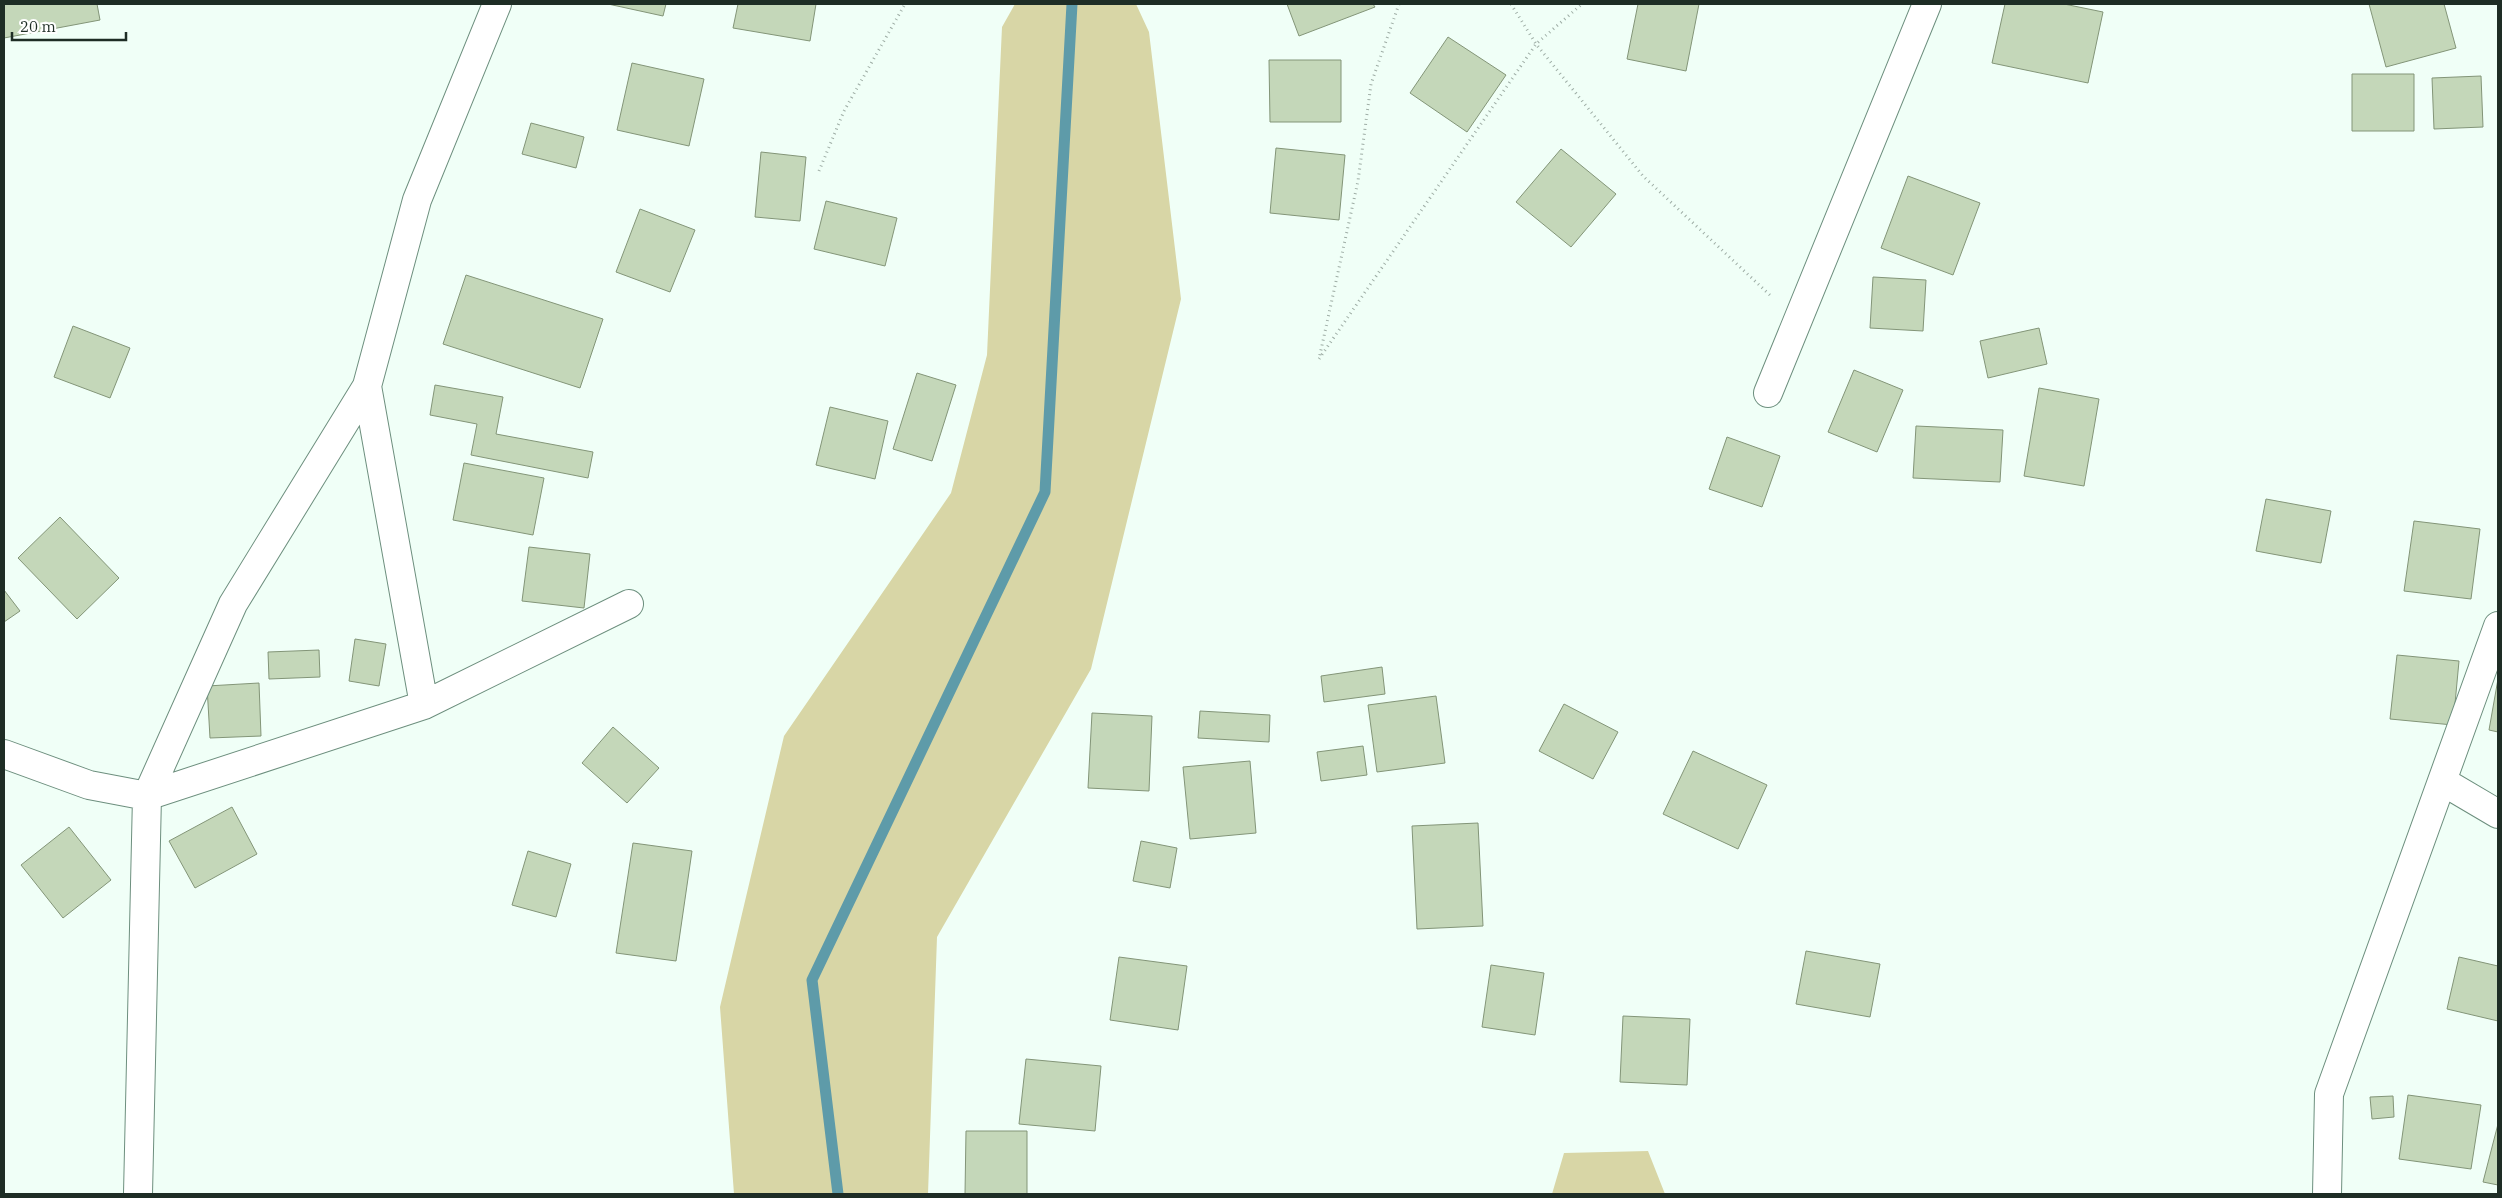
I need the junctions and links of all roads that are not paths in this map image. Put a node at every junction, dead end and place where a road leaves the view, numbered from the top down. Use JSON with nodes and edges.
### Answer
{"nodes":[{"id":1,"x":496,"y":4,"type":"edge"},
{"id":2,"x":1927,"y":4,"type":"edge"},
{"id":3,"x":367,"y":386,"type":"junction"},
{"id":4,"x":1768,"y":393,"type":"dead end"},
{"id":5,"x":629,"y":604,"type":"dead end"},
{"id":6,"x":2498,"y":626,"type":"edge"},
{"id":7,"x":424,"y":705,"type":"junction"},
{"id":8,"x":4,"y":754,"type":"edge"},
{"id":9,"x":2442,"y":781,"type":"junction"},
{"id":10,"x":147,"y":796,"type":"junction"},
{"id":11,"x":2498,"y":814,"type":"edge"},
{"id":12,"x":138,"y":1194,"type":"edge"},
{"id":13,"x":2327,"y":1194,"type":"edge"}],
"edges":[{"from":1,"to":3,"type":"street"},
{"from":2,"to":4,"type":"street"},
{"from":3,"to":7,"type":"street"},
{"from":3,"to":10,"type":"street"},
{"from":5,"to":7,"type":"street"},
{"from":6,"to":9,"type":"street"},
{"from":7,"to":10,"type":"street"},
{"from":8,"to":10,"type":"street"},
{"from":9,"to":11,"type":"street"},
{"from":9,"to":13,"type":"street"},
{"from":10,"to":12,"type":"street"}]}
